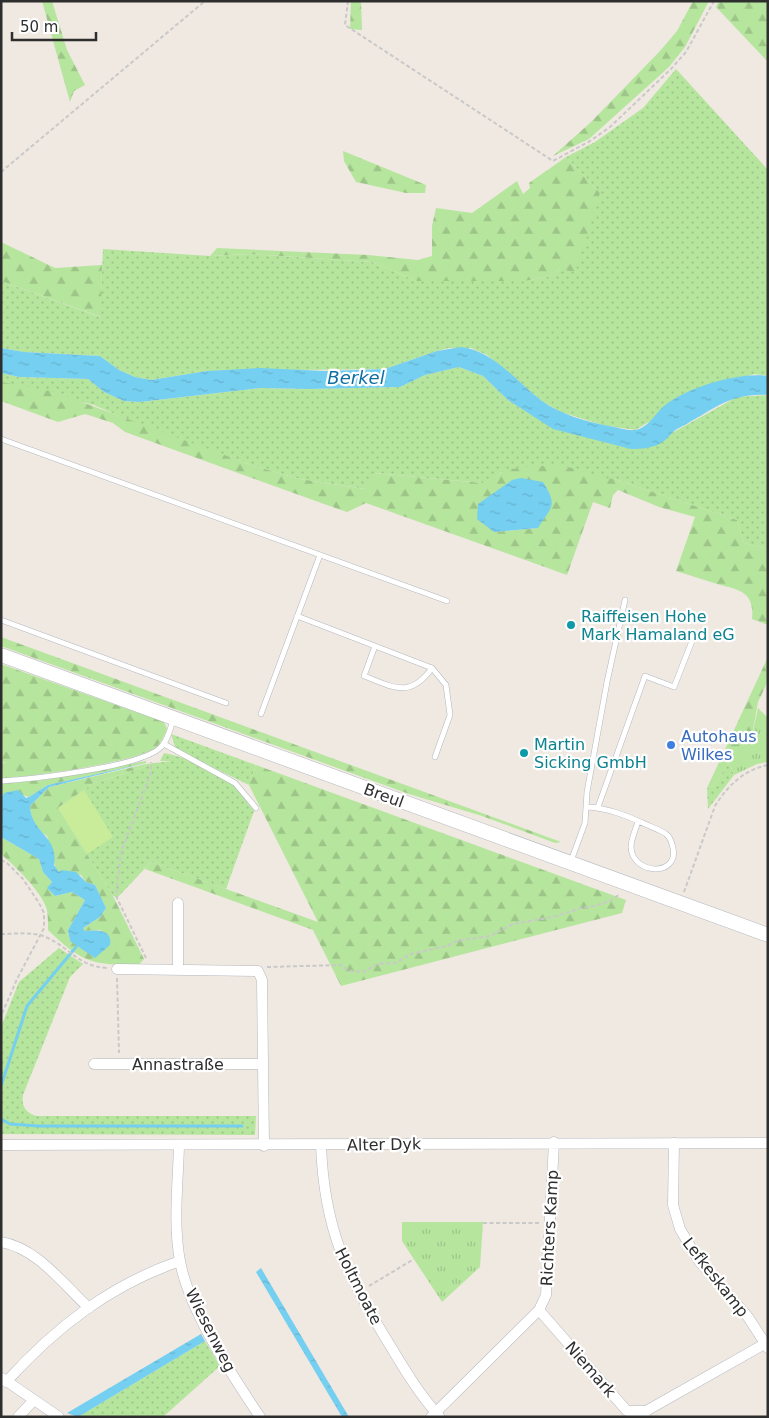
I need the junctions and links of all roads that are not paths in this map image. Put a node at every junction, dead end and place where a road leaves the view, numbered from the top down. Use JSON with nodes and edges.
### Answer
{"nodes":[{"id":1,"x":1,"y":439,"type":"edge"},
{"id":2,"x":320,"y":555,"type":"junction"},
{"id":3,"x":625,"y":600,"type":"dead end"},
{"id":4,"x":447,"y":601,"type":"dead end"},
{"id":5,"x":297,"y":616,"type":"junction"},
{"id":6,"x":1,"y":620,"type":"edge"},
{"id":7,"x":694,"y":636,"type":"dead end"},
{"id":8,"x":375,"y":646,"type":"junction"},
{"id":9,"x":1,"y":654,"type":"edge"},
{"id":10,"x":432,"y":668,"type":"junction"},
{"id":11,"x":226,"y":703,"type":"dead end"},
{"id":12,"x":261,"y":714,"type":"dead end"},
{"id":13,"x":175,"y":717,"type":"junction"},
{"id":14,"x":164,"y":744,"type":"junction"},
{"id":15,"x":434,"y":757,"type":"dead end"},
{"id":16,"x":1,"y":781,"type":"edge"},
{"id":17,"x":586,"y":807,"type":"junction"},
{"id":18,"x":598,"y":807,"type":"junction"},
{"id":19,"x":256,"y":808,"type":"dead end"},
{"id":20,"x":638,"y":821,"type":"junction"},
{"id":21,"x":571,"y":862,"type":"junction"},
{"id":22,"x":178,"y":903,"type":"dead end"},
{"id":23,"x":768,"y":935,"type":"edge"},
{"id":24,"x":117,"y":969,"type":"road end"},
{"id":25,"x":178,"y":969,"type":"junction"},
{"id":26,"x":94,"y":1064,"type":"dead end"},
{"id":27,"x":263,"y":1064,"type":"junction"},
{"id":28,"x":554,"y":1142,"type":"junction"},
{"id":29,"x":674,"y":1142,"type":"junction"},
{"id":30,"x":768,"y":1143,"type":"edge"},
{"id":31,"x":1,"y":1145,"type":"edge"},
{"id":32,"x":320,"y":1145,"type":"junction"},
{"id":33,"x":179,"y":1146,"type":"junction"},
{"id":34,"x":264,"y":1146,"type":"junction"},
{"id":35,"x":1,"y":1242,"type":"edge"},
{"id":36,"x":180,"y":1261,"type":"junction"},
{"id":37,"x":89,"y":1308,"type":"junction"},
{"id":38,"x":539,"y":1310,"type":"junction"},
{"id":39,"x":767,"y":1345,"type":"edge"},
{"id":40,"x":4,"y":1379,"type":"edge"},
{"id":41,"x":34,"y":1400,"type":"junction"},
{"id":42,"x":645,"y":1414,"type":"edge"},
{"id":43,"x":435,"y":1415,"type":"edge"},
{"id":44,"x":18,"y":1417,"type":"edge"},
{"id":45,"x":59,"y":1417,"type":"edge"},
{"id":46,"x":260,"y":1417,"type":"edge"}],
"edges":[{"from":1,"to":2,"type":"lane"},
{"from":2,"to":4,"type":"lane"},
{"from":2,"to":5,"type":"lane"},
{"from":3,"to":17,"type":"lane"},
{"from":5,"to":8,"type":"lane"},
{"from":5,"to":12,"type":"lane"},
{"from":6,"to":11,"type":"lane"},
{"from":7,"to":18,"type":"lane"},
{"from":8,"to":10,"type":"lane"},
{"from":8,"to":10,"type":"lane"},
{"from":9,"to":13,"type":"main road","name":"Breul"},
{"from":10,"to":15,"type":"lane"},
{"from":13,"to":14,"type":"lane"},
{"from":13,"to":21,"type":"main road","name":"Breul"},
{"from":14,"to":16,"type":"lane"},
{"from":14,"to":19,"type":"lane"},
{"from":17,"to":18,"type":"lane"},
{"from":17,"to":21,"type":"lane"},
{"from":18,"to":20,"type":"lane"},
{"from":20,"to":20,"type":"lane"},
{"from":21,"to":23,"type":"main road","name":"Breul"},
{"from":22,"to":25,"type":"street"},
{"from":24,"to":25,"type":"street"},
{"from":25,"to":27,"type":"street"},
{"from":26,"to":27,"type":"street","name":"Annastraße"},
{"from":27,"to":34,"type":"street"},
{"from":28,"to":29,"type":"street","name":"Alter Dyk"},
{"from":28,"to":32,"type":"street","name":"Alter Dyk"},
{"from":28,"to":38,"type":"street","name":"Richters Kamp"},
{"from":29,"to":30,"type":"street","name":"Alter Dyk"},
{"from":29,"to":39,"type":"street","name":"Lefkeskamp"},
{"from":31,"to":33,"type":"street","name":"Alter Dyk"},
{"from":32,"to":34,"type":"street","name":"Alter Dyk"},
{"from":32,"to":43,"type":"street","name":"Holtmoate"},
{"from":33,"to":34,"type":"street","name":"Alter Dyk"},
{"from":33,"to":36,"type":"street","name":"Wiesenweg"},
{"from":35,"to":37,"type":"street"},
{"from":36,"to":37,"type":"street"},
{"from":36,"to":46,"type":"street","name":"Wiesenweg"},
{"from":37,"to":40,"type":"street"},
{"from":38,"to":42,"type":"street","name":"Niemark"},
{"from":38,"to":43,"type":"street","name":"Richters Kamp"},
{"from":39,"to":42,"type":"street"},
{"from":40,"to":41,"type":"street"},
{"from":41,"to":44,"type":"street"},
{"from":41,"to":45,"type":"street"}]}
